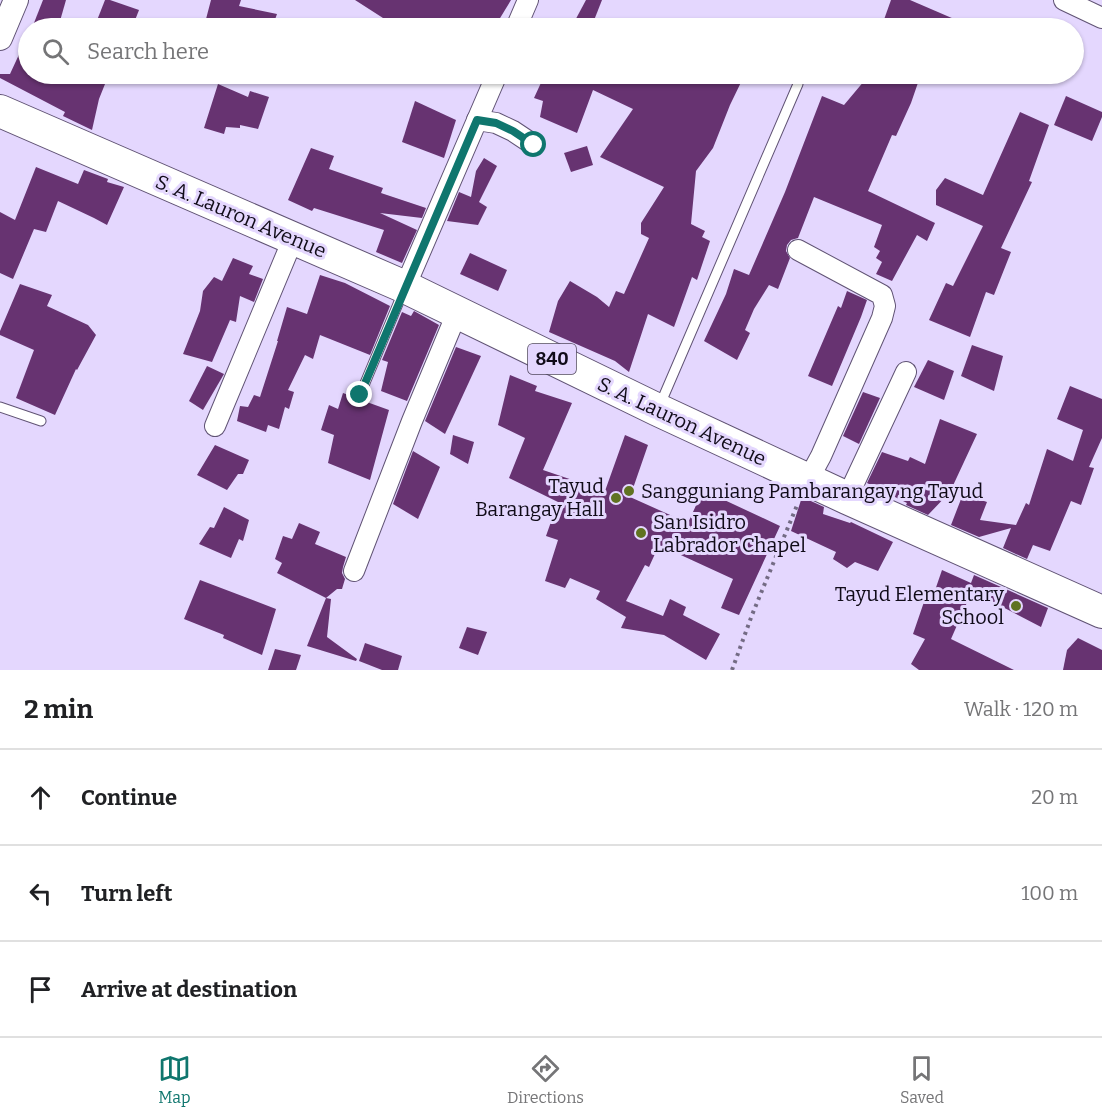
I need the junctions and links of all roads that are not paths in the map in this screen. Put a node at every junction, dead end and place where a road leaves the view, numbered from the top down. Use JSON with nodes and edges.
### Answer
{"nodes":[{"id":1,"x":16,"y":0,"type":"edge"},
{"id":2,"x":528,"y":0,"type":"edge"},
{"id":3,"x":1064,"y":0,"type":"edge"},
{"id":4,"x":520,"y":18,"type":"edge"},
{"id":5,"x":1102,"y":18,"type":"edge"},
{"id":6,"x":0,"y":38,"type":"edge"},
{"id":7,"x":493,"y":84,"type":"edge"},
{"id":8,"x":798,"y":84,"type":"dead end"},
{"id":9,"x":0,"y":111,"type":"edge"},
{"id":10,"x":477,"y":120,"type":"junction"},
{"id":11,"x":534,"y":145,"type":"dead end"},
{"id":12,"x":293,"y":238,"type":"junction"},
{"id":13,"x":798,"y":250,"type":"dead end"},
{"id":14,"x":405,"y":287,"type":"junction"},
{"id":15,"x":457,"y":313,"type":"junction"},
{"id":16,"x":906,"y":372,"type":"dead end"},
{"id":17,"x":360,"y":395,"type":"dead end"},
{"id":18,"x":0,"y":406,"type":"edge"},
{"id":19,"x":658,"y":410,"type":"junction"},
{"id":20,"x":41,"y":421,"type":"dead end"},
{"id":21,"x":215,"y":426,"type":"dead end"},
{"id":22,"x":807,"y":480,"type":"junction"},
{"id":23,"x":847,"y":498,"type":"junction"},
{"id":24,"x":354,"y":571,"type":"dead end"},
{"id":25,"x":1102,"y":612,"type":"edge"}],
"edges":[{"from":1,"to":6,"type":"street"},
{"from":2,"to":4,"type":"street"},
{"from":3,"to":5,"type":"street"},
{"from":7,"to":10,"type":"street"},
{"from":8,"to":19,"type":"lane"},
{"from":9,"to":12,"type":"highway","name":"S. A. Lauron Avenue","number":"840"},
{"from":10,"to":11,"type":"street"},
{"from":10,"to":14,"type":"street"},
{"from":12,"to":14,"type":"highway","name":"S. A. Lauron Avenue","number":"840"},
{"from":12,"to":21,"type":"street"},
{"from":13,"to":22,"type":"street"},
{"from":14,"to":15,"type":"highway","name":"S. A. Lauron Avenue","number":"840"},
{"from":14,"to":17,"type":"lane"},
{"from":15,"to":19,"type":"highway","name":"S. A. Lauron Avenue","number":"840"},
{"from":15,"to":24,"type":"street"},
{"from":16,"to":23,"type":"street"},
{"from":18,"to":20,"type":"lane"},
{"from":19,"to":22,"type":"highway","name":"S. A. Lauron Avenue","number":"840"},
{"from":22,"to":23,"type":"highway","name":"S. A. Lauron Avenue","number":"840"},
{"from":23,"to":25,"type":"highway","name":"S. A. Lauron Avenue","number":"840"}]}
